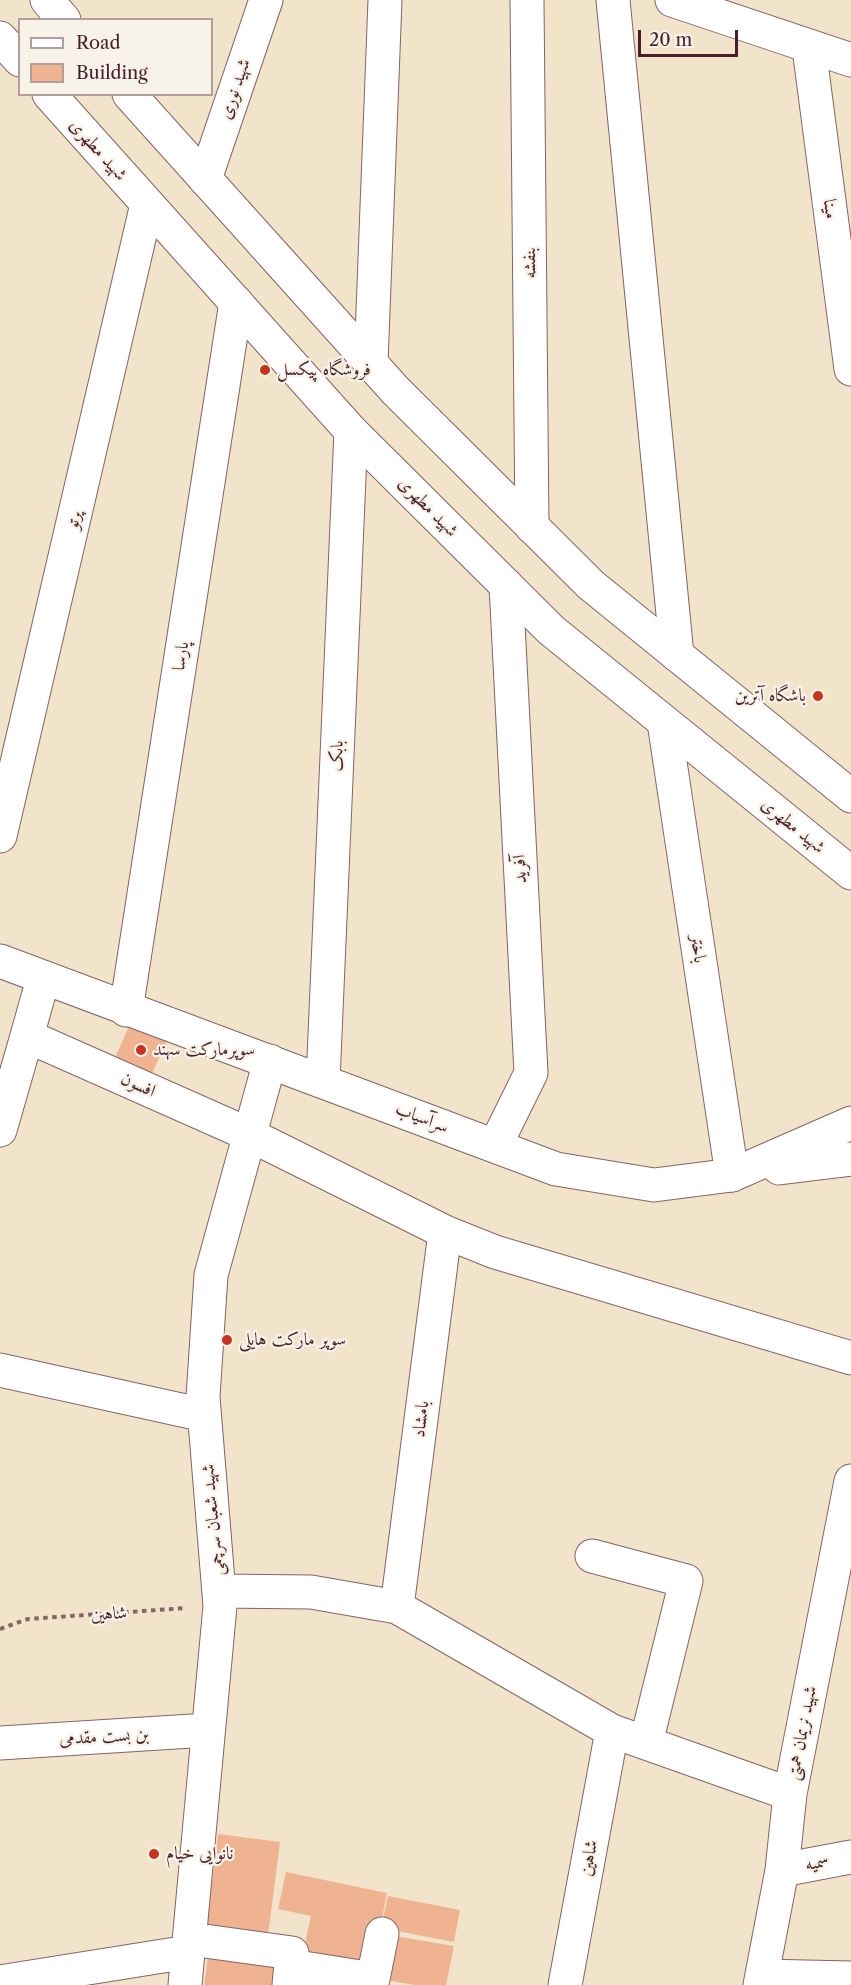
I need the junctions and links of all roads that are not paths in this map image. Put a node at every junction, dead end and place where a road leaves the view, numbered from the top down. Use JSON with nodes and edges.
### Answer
{"nodes":[{"id":1,"x":47,"y":0,"type":"edge"},
{"id":2,"x":266,"y":0,"type":"edge"},
{"id":3,"x":385,"y":0,"type":"edge"},
{"id":4,"x":527,"y":0,"type":"edge"},
{"id":5,"x":613,"y":0,"type":"edge"},
{"id":6,"x":672,"y":0,"type":"edge"},
{"id":7,"x":62,"y":18,"type":"edge"},
{"id":8,"x":0,"y":38,"type":"edge"},
{"id":9,"x":809,"y":48,"type":"junction"},
{"id":10,"x":18,"y":58,"type":"edge"},
{"id":11,"x":851,"y":60,"type":"edge"},
{"id":12,"x":52,"y":96,"type":"edge"},
{"id":13,"x":131,"y":96,"type":"edge"},
{"id":14,"x":205,"y":179,"type":"junction"},
{"id":15,"x":147,"y":204,"type":"junction"},
{"id":16,"x":236,"y":302,"type":"junction"},
{"id":17,"x":371,"y":363,"type":"junction"},
{"id":18,"x":851,"y":369,"type":"edge"},
{"id":19,"x":351,"y":431,"type":"junction"},
{"id":20,"x":532,"y":527,"type":"junction"},
{"id":21,"x":506,"y":585,"type":"junction"},
{"id":22,"x":677,"y":656,"type":"junction"},
{"id":23,"x":664,"y":722,"type":"junction"},
{"id":24,"x":851,"y":796,"type":"edge"},
{"id":25,"x":0,"y":836,"type":"edge"},
{"id":26,"x":851,"y":873,"type":"edge"},
{"id":27,"x":0,"y":961,"type":"edge"},
{"id":28,"x":43,"y":979,"type":"junction"},
{"id":29,"x":126,"y":1010,"type":"junction"},
{"id":30,"x":27,"y":1036,"type":"junction"},
{"id":31,"x":270,"y":1061,"type":"junction"},
{"id":32,"x":323,"y":1081,"type":"junction"},
{"id":33,"x":851,"y":1123,"type":"edge"},
{"id":34,"x":0,"y":1130,"type":"edge"},
{"id":35,"x":248,"y":1134,"type":"junction"},
{"id":36,"x":495,"y":1146,"type":"junction"},
{"id":37,"x":851,"y":1159,"type":"edge"},
{"id":38,"x":732,"y":1175,"type":"junction"},
{"id":39,"x":445,"y":1232,"type":"junction"},
{"id":40,"x":851,"y":1358,"type":"edge"},
{"id":41,"x":0,"y":1370,"type":"edge"},
{"id":42,"x":204,"y":1415,"type":"junction"},
{"id":43,"x":851,"y":1482,"type":"edge"},
{"id":44,"x":592,"y":1556,"type":"dead end"},
{"id":45,"x":219,"y":1598,"type":"junction"},
{"id":46,"x":397,"y":1607,"type":"junction"},
{"id":47,"x":208,"y":1730,"type":"junction"},
{"id":48,"x":612,"y":1731,"type":"junction"},
{"id":49,"x":0,"y":1743,"type":"edge"},
{"id":50,"x":646,"y":1743,"type":"junction"},
{"id":51,"x":790,"y":1794,"type":"junction"},
{"id":52,"x":851,"y":1857,"type":"edge"},
{"id":53,"x":782,"y":1870,"type":"junction"},
{"id":54,"x":382,"y":1934,"type":"dead end"},
{"id":55,"x":189,"y":1945,"type":"junction"},
{"id":56,"x":290,"y":1976,"type":"edge"},
{"id":57,"x":851,"y":1978,"type":"edge"},
{"id":58,"x":761,"y":1980,"type":"edge"},
{"id":59,"x":13,"y":1982,"type":"edge"},
{"id":60,"x":185,"y":1985,"type":"edge"},
{"id":61,"x":565,"y":1985,"type":"edge"}],
"edges":[{"from":1,"to":7,"type":"main road"},
{"from":2,"to":14,"type":"main road","name":"شهید نوری"},
{"from":3,"to":17,"type":"main road"},
{"from":4,"to":20,"type":"main road","name":"بنفشه"},
{"from":5,"to":22,"type":"main road"},
{"from":6,"to":9,"type":"main road"},
{"from":8,"to":10,"type":"main road"},
{"from":9,"to":11,"type":"main road"},
{"from":9,"to":18,"type":"main road","name":"مینا"},
{"from":12,"to":15,"type":"main road","name":"شهید مطهری"},
{"from":13,"to":14,"type":"main road"},
{"from":14,"to":17,"type":"main road"},
{"from":15,"to":16,"type":"main road","name":"شهید مطهری"},
{"from":15,"to":25,"type":"main road","name":"پرتو"},
{"from":16,"to":19,"type":"main road","name":"شهید مطهری"},
{"from":16,"to":29,"type":"main road","name":"پارسا"},
{"from":17,"to":20,"type":"main road"},
{"from":19,"to":21,"type":"main road","name":"شهید مطهری"},
{"from":19,"to":32,"type":"main road","name":"بابک"},
{"from":20,"to":22,"type":"main road"},
{"from":21,"to":23,"type":"main road","name":"شهید مطهری"},
{"from":21,"to":36,"type":"main road","name":"آفرید"},
{"from":22,"to":24,"type":"main road"},
{"from":23,"to":26,"type":"main road","name":"شهید مطهری"},
{"from":23,"to":38,"type":"main road","name":"باختر"},
{"from":27,"to":28,"type":"main road","name":"سرآسیاب"},
{"from":28,"to":29,"type":"main road","name":"سرآسیاب"},
{"from":28,"to":30,"type":"main road"},
{"from":29,"to":31,"type":"main road","name":"سرآسیاب"},
{"from":30,"to":34,"type":"main road"},
{"from":30,"to":35,"type":"main road","name":"افسون"},
{"from":31,"to":32,"type":"main road","name":"سرآسیاب"},
{"from":31,"to":35,"type":"main road","name":"شهید شعبان سرچمی"},
{"from":32,"to":36,"type":"main road","name":"سرآسیاب"},
{"from":33,"to":38,"type":"main road","name":"سرآسیاب"},
{"from":35,"to":39,"type":"main road","name":"افسون"},
{"from":35,"to":42,"type":"main road","name":"شهید شعبان سرچمی"},
{"from":36,"to":38,"type":"main road","name":"سرآسیاب"},
{"from":37,"to":38,"type":"main road"},
{"from":39,"to":40,"type":"main road","name":"افسون"},
{"from":39,"to":46,"type":"main road","name":"بامشاد"},
{"from":41,"to":42,"type":"main road"},
{"from":42,"to":45,"type":"main road","name":"شهید شعبان سرچمی"},
{"from":43,"to":51,"type":"main road","name":"شهید نریمان همتی"},
{"from":44,"to":50,"type":"main road"},
{"from":45,"to":46,"type":"main road"},
{"from":45,"to":47,"type":"main road","name":"شهید شعبان سرچمی"},
{"from":46,"to":48,"type":"main road"},
{"from":47,"to":49,"type":"main road","name":"بن بست مقدمی"},
{"from":47,"to":55,"type":"main road","name":"شهید شعبان سرچمی"},
{"from":48,"to":50,"type":"main road"},
{"from":48,"to":61,"type":"main road","name":"شاهین"},
{"from":50,"to":51,"type":"main road"},
{"from":51,"to":53,"type":"main road","name":"شهید نریمان همتی"},
{"from":52,"to":53,"type":"main road","name":"سمیه"},
{"from":53,"to":58,"type":"main road","name":"شهید نریمان همتی"},
{"from":54,"to":56,"type":"main road"},
{"from":55,"to":56,"type":"main road"},
{"from":55,"to":59,"type":"main road"},
{"from":55,"to":60,"type":"main road","name":"شهید شعبان سرچمی"},
{"from":57,"to":58,"type":"main road"}]}
